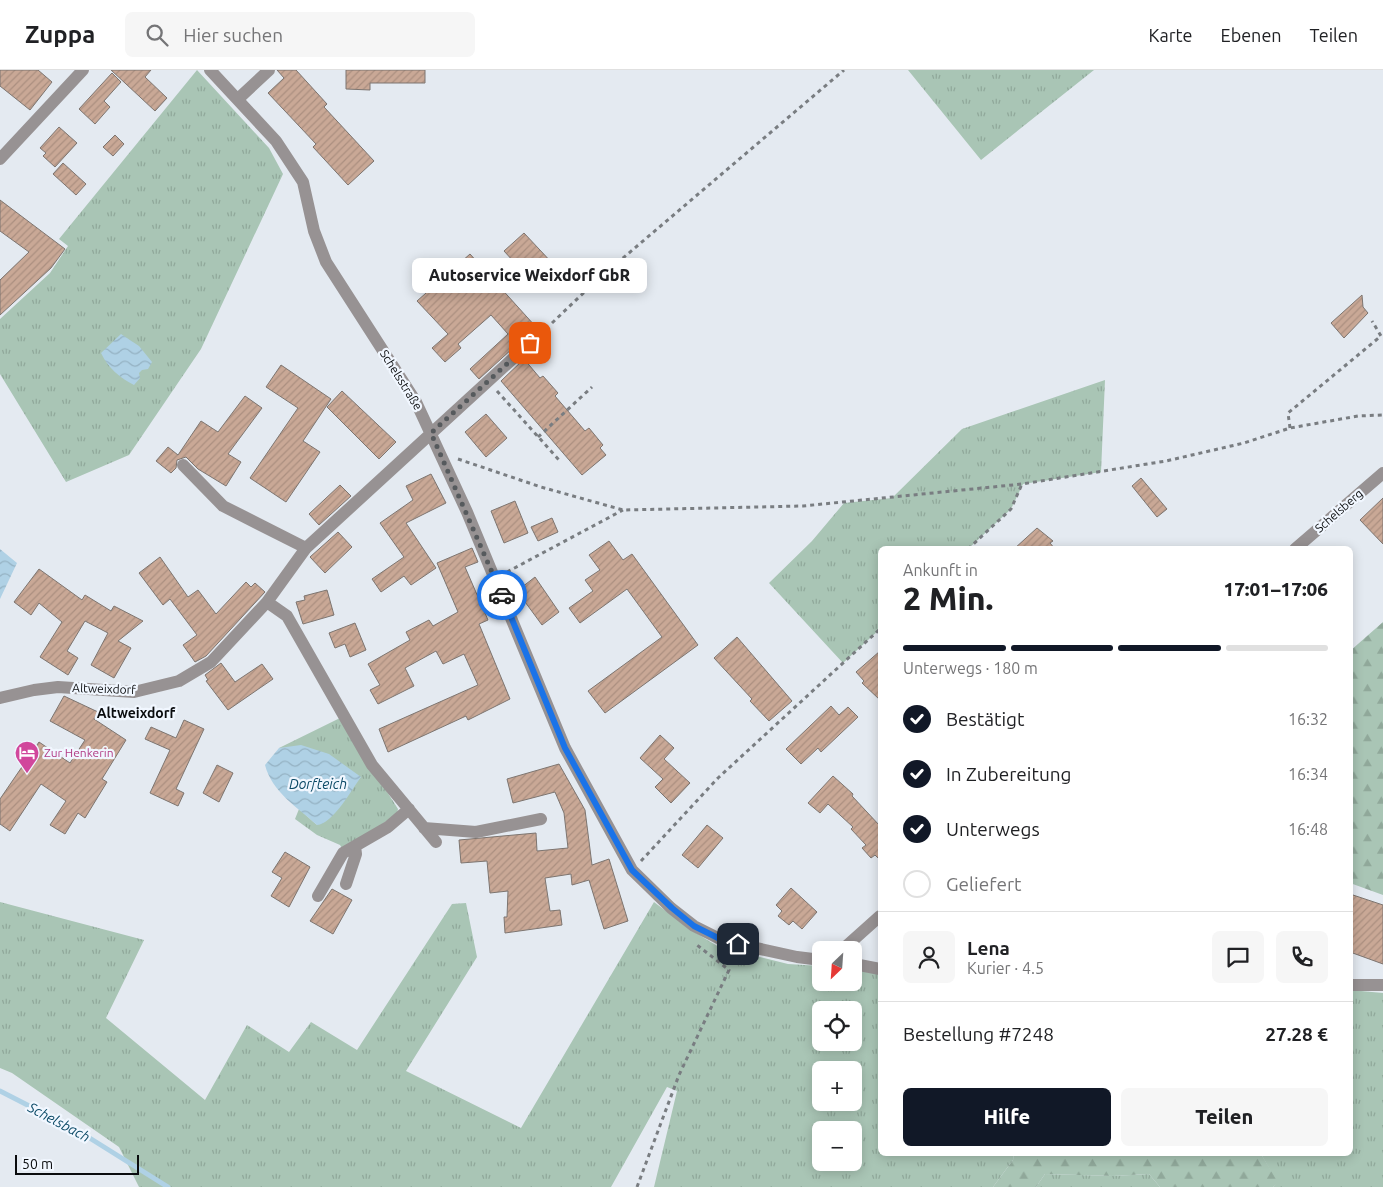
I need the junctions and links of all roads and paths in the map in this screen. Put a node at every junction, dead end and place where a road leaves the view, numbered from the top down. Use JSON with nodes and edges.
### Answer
{"nodes":[{"id":1,"x":83,"y":70,"type":"edge"},
{"id":2,"x":210,"y":70,"type":"edge"},
{"id":3,"x":269,"y":70,"type":"edge"},
{"id":4,"x":844,"y":70,"type":"edge"},
{"id":5,"x":238,"y":98,"type":"junction"},
{"id":6,"x":0,"y":159,"type":"edge"},
{"id":7,"x":1372,"y":321,"type":"dead end"},
{"id":8,"x":544,"y":330,"type":"joint"},
{"id":9,"x":488,"y":381,"type":"junction"},
{"id":10,"x":592,"y":387,"type":"dead end"},
{"id":11,"x":1383,"y":415,"type":"edge"},
{"id":12,"x":1290,"y":428,"type":"junction"},
{"id":13,"x":431,"y":433,"type":"junction"},
{"id":14,"x":538,"y":437,"type":"junction"},
{"id":15,"x":441,"y":453,"type":"junction"},
{"id":16,"x":559,"y":460,"type":"dead end"},
{"id":17,"x":183,"y":465,"type":"dead end"},
{"id":18,"x":1383,"y":473,"type":"edge"},
{"id":19,"x":1022,"y":484,"type":"junction"},
{"id":20,"x":623,"y":510,"type":"junction"},
{"id":21,"x":971,"y":546,"type":"edge"},
{"id":22,"x":1299,"y":546,"type":"edge"},
{"id":23,"x":306,"y":548,"type":"junction"},
{"id":24,"x":495,"y":578,"type":"junction"},
{"id":25,"x":267,"y":602,"type":"junction"},
{"id":26,"x":878,"y":631,"type":"edge"},
{"id":27,"x":0,"y":698,"type":"edge"},
{"id":28,"x":409,"y":809,"type":"junction"},
{"id":29,"x":541,"y":819,"type":"dead end"},
{"id":30,"x":424,"y":828,"type":"junction"},
{"id":31,"x":436,"y":842,"type":"dead end"},
{"id":32,"x":356,"y":846,"type":"junction"},
{"id":33,"x":632,"y":870,"type":"junction"},
{"id":34,"x":346,"y":884,"type":"dead end"},
{"id":35,"x":318,"y":896,"type":"dead end"},
{"id":36,"x":878,"y":918,"type":"edge"},
{"id":37,"x":852,"y":941,"type":"edge"},
{"id":38,"x":694,"y":942,"type":"dead end"},
{"id":39,"x":812,"y":959,"type":"edge"},
{"id":40,"x":862,"y":966,"type":"edge"},
{"id":41,"x":878,"y":969,"type":"edge"},
{"id":42,"x":1353,"y":985,"type":"edge"},
{"id":43,"x":1383,"y":985,"type":"edge"},
{"id":44,"x":637,"y":1187,"type":"edge"}],
"edges":[{"from":1,"to":6,"type":"street"},
{"from":2,"to":5,"type":"street","name":"Schelsstraße"},
{"from":3,"to":5,"type":"street"},
{"from":4,"to":8,"type":"path"},
{"from":5,"to":13,"type":"street","name":"Schelsstraße"},
{"from":7,"to":12,"type":"path"},
{"from":8,"to":9,"type":"street","name":"Altweixdorf"},
{"from":9,"to":13,"type":"street","name":"Altweixdorf"},
{"from":9,"to":14,"type":"path"},
{"from":10,"to":14,"type":"path"},
{"from":11,"to":12,"type":"path"},
{"from":12,"to":19,"type":"path"},
{"from":13,"to":15,"type":"street","name":"Schelsstraße"},
{"from":13,"to":23,"type":"street","name":"Altweixdorf"},
{"from":14,"to":16,"type":"path"},
{"from":15,"to":20,"type":"path"},
{"from":15,"to":24,"type":"street","name":"Schelsstraße"},
{"from":17,"to":23,"type":"street"},
{"from":18,"to":22,"type":"street","name":"Schelsberg"},
{"from":19,"to":20,"type":"path"},
{"from":19,"to":21,"type":"path"},
{"from":20,"to":24,"type":"path"},
{"from":23,"to":25,"type":"street","name":"Altweixdorf"},
{"from":24,"to":33,"type":"street","name":"Schelsstraße"},
{"from":25,"to":27,"type":"street","name":"Altweixdorf"},
{"from":25,"to":28,"type":"street"},
{"from":26,"to":33,"type":"path"},
{"from":28,"to":30,"type":"street"},
{"from":28,"to":32,"type":"street"},
{"from":29,"to":30,"type":"street"},
{"from":30,"to":31,"type":"street"},
{"from":32,"to":34,"type":"street"},
{"from":32,"to":35,"type":"street"},
{"from":33,"to":39,"type":"street","name":"Schelsstraße"},
{"from":36,"to":37,"type":"street"},
{"from":38,"to":44,"type":"path"},
{"from":40,"to":41,"type":"street"},
{"from":42,"to":43,"type":"street"}]}
